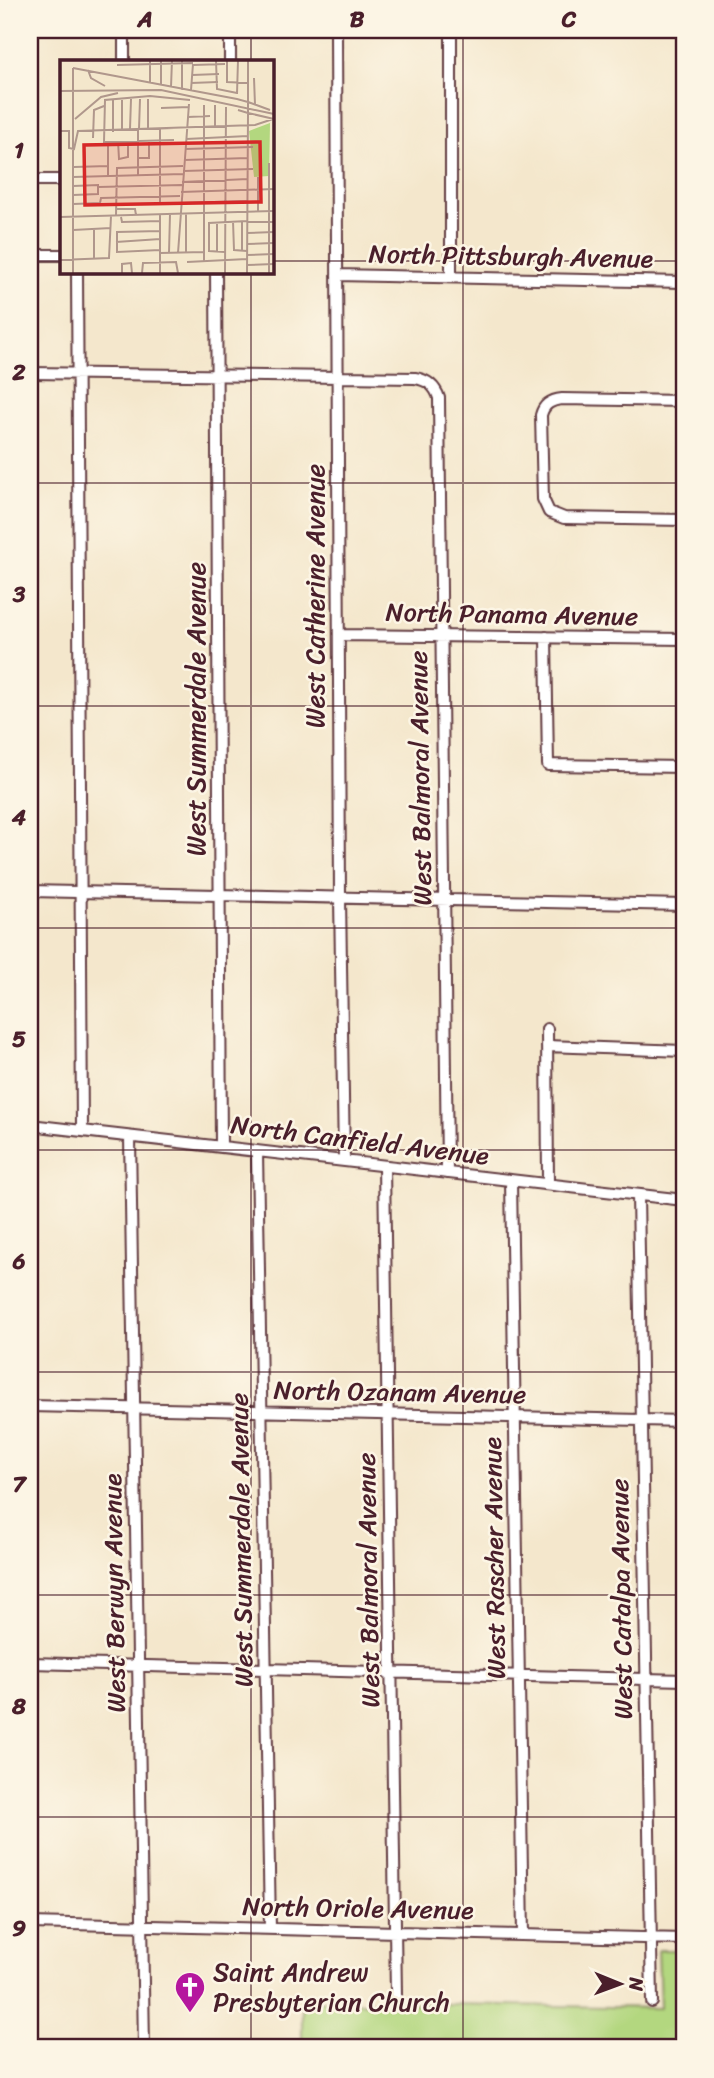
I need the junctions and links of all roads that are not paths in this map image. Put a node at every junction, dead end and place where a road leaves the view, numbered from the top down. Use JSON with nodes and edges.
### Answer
{"nodes":[{"id":1,"x":124,"y":30,"type":"edge"},
{"id":2,"x":230,"y":30,"type":"edge"},
{"id":3,"x":336,"y":30,"type":"edge"},
{"id":4,"x":451,"y":30,"type":"edge"},
{"id":5,"x":124,"y":60,"type":"edge"},
{"id":6,"x":230,"y":60,"type":"edge"},
{"id":7,"x":30,"y":180,"type":"edge"},
{"id":8,"x":60,"y":180,"type":"edge"},
{"id":9,"x":30,"y":255,"type":"edge"},
{"id":10,"x":60,"y":255,"type":"edge"},
{"id":11,"x":77,"y":273,"type":"edge"},
{"id":12,"x":216,"y":273,"type":"edge"},
{"id":13,"x":337,"y":275,"type":"junction"},
{"id":14,"x":452,"y":277,"type":"junction"},
{"id":15,"x":684,"y":282,"type":"edge"},
{"id":16,"x":30,"y":373,"type":"edge"},
{"id":17,"x":78,"y":374,"type":"junction"},
{"id":18,"x":216,"y":376,"type":"junction"},
{"id":19,"x":337,"y":378,"type":"junction"},
{"id":20,"x":684,"y":401,"type":"edge"},
{"id":21,"x":684,"y":520,"type":"edge"},
{"id":22,"x":339,"y":635,"type":"junction"},
{"id":23,"x":441,"y":636,"type":"junction"},
{"id":24,"x":546,"y":637,"type":"junction"},
{"id":25,"x":684,"y":639,"type":"edge"},
{"id":26,"x":684,"y":767,"type":"edge"},
{"id":27,"x":30,"y":891,"type":"edge"},
{"id":28,"x":81,"y":893,"type":"junction"},
{"id":29,"x":220,"y":895,"type":"junction"},
{"id":30,"x":340,"y":898,"type":"junction"},
{"id":31,"x":444,"y":900,"type":"junction"},
{"id":32,"x":684,"y":905,"type":"edge"},
{"id":33,"x":547,"y":1029,"type":"dead end"},
{"id":34,"x":547,"y":1046,"type":"junction"},
{"id":35,"x":684,"y":1051,"type":"edge"},
{"id":36,"x":30,"y":1125,"type":"edge"},
{"id":37,"x":82,"y":1131,"type":"junction"},
{"id":38,"x":130,"y":1137,"type":"junction"},
{"id":39,"x":221,"y":1147,"type":"junction"},
{"id":40,"x":257,"y":1151,"type":"junction"},
{"id":41,"x":344,"y":1161,"type":"junction"},
{"id":42,"x":384,"y":1166,"type":"junction"},
{"id":43,"x":447,"y":1173,"type":"junction"},
{"id":44,"x":511,"y":1180,"type":"junction"},
{"id":45,"x":548,"y":1184,"type":"junction"},
{"id":46,"x":638,"y":1195,"type":"junction"},
{"id":47,"x":684,"y":1200,"type":"edge"},
{"id":48,"x":30,"y":1406,"type":"edge"},
{"id":49,"x":134,"y":1408,"type":"junction"},
{"id":50,"x":261,"y":1411,"type":"junction"},
{"id":51,"x":388,"y":1414,"type":"junction"},
{"id":52,"x":515,"y":1417,"type":"junction"},
{"id":53,"x":641,"y":1420,"type":"junction"},
{"id":54,"x":684,"y":1421,"type":"edge"},
{"id":55,"x":30,"y":1663,"type":"edge"},
{"id":56,"x":138,"y":1666,"type":"junction"},
{"id":57,"x":265,"y":1669,"type":"junction"},
{"id":58,"x":391,"y":1672,"type":"junction"},
{"id":59,"x":519,"y":1675,"type":"junction"},
{"id":60,"x":646,"y":1679,"type":"junction"},
{"id":61,"x":684,"y":1679,"type":"edge"},
{"id":62,"x":30,"y":1923,"type":"edge"},
{"id":63,"x":142,"y":1926,"type":"junction"},
{"id":64,"x":270,"y":1929,"type":"junction"},
{"id":65,"x":396,"y":1932,"type":"junction"},
{"id":66,"x":523,"y":1935,"type":"junction"},
{"id":67,"x":651,"y":1938,"type":"junction"},
{"id":68,"x":684,"y":1939,"type":"edge"},
{"id":69,"x":396,"y":1994,"type":"dead end"},
{"id":70,"x":652,"y":2002,"type":"dead end"},
{"id":71,"x":144,"y":2048,"type":"edge"}],
"edges":[{"from":1,"to":5,"type":"street"},
{"from":2,"to":6,"type":"street"},
{"from":3,"to":13,"type":"street","name":"West Catherine Avenue"},
{"from":4,"to":14,"type":"street"},
{"from":7,"to":8,"type":"street"},
{"from":9,"to":10,"type":"street"},
{"from":11,"to":17,"type":"street"},
{"from":12,"to":18,"type":"street","name":"West Summerdale Avenue"},
{"from":13,"to":14,"type":"street","name":"North Pittsburgh Avenue"},
{"from":13,"to":19,"type":"street","name":"West Catherine Avenue"},
{"from":14,"to":15,"type":"street","name":"North Pittsburgh Avenue"},
{"from":16,"to":17,"type":"street"},
{"from":17,"to":18,"type":"street"},
{"from":17,"to":28,"type":"street"},
{"from":18,"to":19,"type":"street"},
{"from":18,"to":29,"type":"street","name":"West Summerdale Avenue"},
{"from":19,"to":22,"type":"street","name":"West Catherine Avenue"},
{"from":19,"to":23,"type":"street","name":"West Balmoral Avenue"},
{"from":20,"to":21,"type":"street"},
{"from":22,"to":23,"type":"street","name":"North Panama Avenue"},
{"from":22,"to":30,"type":"street","name":"West Catherine Avenue"},
{"from":23,"to":24,"type":"street","name":"North Panama Avenue"},
{"from":23,"to":31,"type":"street","name":"West Balmoral Avenue"},
{"from":24,"to":25,"type":"street","name":"North Panama Avenue"},
{"from":24,"to":26,"type":"street"},
{"from":27,"to":28,"type":"street"},
{"from":28,"to":29,"type":"street"},
{"from":28,"to":37,"type":"street"},
{"from":29,"to":30,"type":"street"},
{"from":29,"to":39,"type":"street","name":"West Summerdale Avenue"},
{"from":30,"to":31,"type":"street"},
{"from":30,"to":41,"type":"street","name":"West Catherine Avenue"},
{"from":31,"to":32,"type":"street"},
{"from":31,"to":43,"type":"street","name":"West Balmoral Avenue"},
{"from":33,"to":34,"type":"street"},
{"from":34,"to":35,"type":"street"},
{"from":34,"to":45,"type":"street"},
{"from":36,"to":37,"type":"street","name":"North Canfield Avenue"},
{"from":37,"to":38,"type":"street","name":"North Canfield Avenue"},
{"from":38,"to":39,"type":"street","name":"North Canfield Avenue"},
{"from":38,"to":49,"type":"street","name":"West Berwyn Avenue"},
{"from":39,"to":40,"type":"street","name":"North Canfield Avenue"},
{"from":40,"to":41,"type":"street","name":"North Canfield Avenue"},
{"from":40,"to":50,"type":"street","name":"West Summerdale Avenue"},
{"from":41,"to":42,"type":"street","name":"North Canfield Avenue"},
{"from":42,"to":43,"type":"street","name":"North Canfield Avenue"},
{"from":42,"to":51,"type":"street","name":"West Balmoral Avenue"},
{"from":43,"to":44,"type":"street","name":"North Canfield Avenue"},
{"from":44,"to":45,"type":"street","name":"North Canfield Avenue"},
{"from":44,"to":52,"type":"street","name":"West Rascher Avenue"},
{"from":45,"to":46,"type":"street","name":"North Canfield Avenue"},
{"from":46,"to":47,"type":"street","name":"North Canfield Avenue"},
{"from":46,"to":53,"type":"street","name":"West Catalpa Avenue"},
{"from":48,"to":49,"type":"street","name":"North Ozanam Avenue"},
{"from":49,"to":50,"type":"street","name":"North Ozanam Avenue"},
{"from":49,"to":56,"type":"street","name":"West Berwyn Avenue"},
{"from":50,"to":51,"type":"street","name":"North Ozanam Avenue"},
{"from":50,"to":57,"type":"street","name":"West Summerdale Avenue"},
{"from":51,"to":52,"type":"street","name":"North Ozanam Avenue"},
{"from":51,"to":58,"type":"street","name":"West Balmoral Avenue"},
{"from":52,"to":53,"type":"street","name":"North Ozanam Avenue"},
{"from":52,"to":59,"type":"street","name":"West Rascher Avenue"},
{"from":53,"to":54,"type":"street","name":"North Ozanam Avenue"},
{"from":53,"to":60,"type":"street","name":"West Catalpa Avenue"},
{"from":55,"to":56,"type":"street"},
{"from":56,"to":57,"type":"street"},
{"from":56,"to":63,"type":"street","name":"West Berwyn Avenue"},
{"from":57,"to":58,"type":"street"},
{"from":57,"to":64,"type":"street","name":"West Summerdale Avenue"},
{"from":58,"to":59,"type":"street"},
{"from":58,"to":65,"type":"street","name":"West Balmoral Avenue"},
{"from":59,"to":60,"type":"street"},
{"from":59,"to":66,"type":"street","name":"West Rascher Avenue"},
{"from":60,"to":61,"type":"street"},
{"from":60,"to":67,"type":"street","name":"West Catalpa Avenue"},
{"from":62,"to":63,"type":"street","name":"North Oriole Avenue"},
{"from":63,"to":64,"type":"street","name":"North Oriole Avenue"},
{"from":63,"to":71,"type":"street","name":"West Berwyn Avenue"},
{"from":64,"to":65,"type":"street","name":"North Oriole Avenue"},
{"from":65,"to":66,"type":"street","name":"North Oriole Avenue"},
{"from":65,"to":69,"type":"street","name":"West Balmoral Avenue"},
{"from":66,"to":67,"type":"street","name":"North Oriole Avenue"},
{"from":67,"to":68,"type":"street","name":"North Oriole Avenue"},
{"from":67,"to":70,"type":"street","name":"West Catalpa Avenue"}]}
